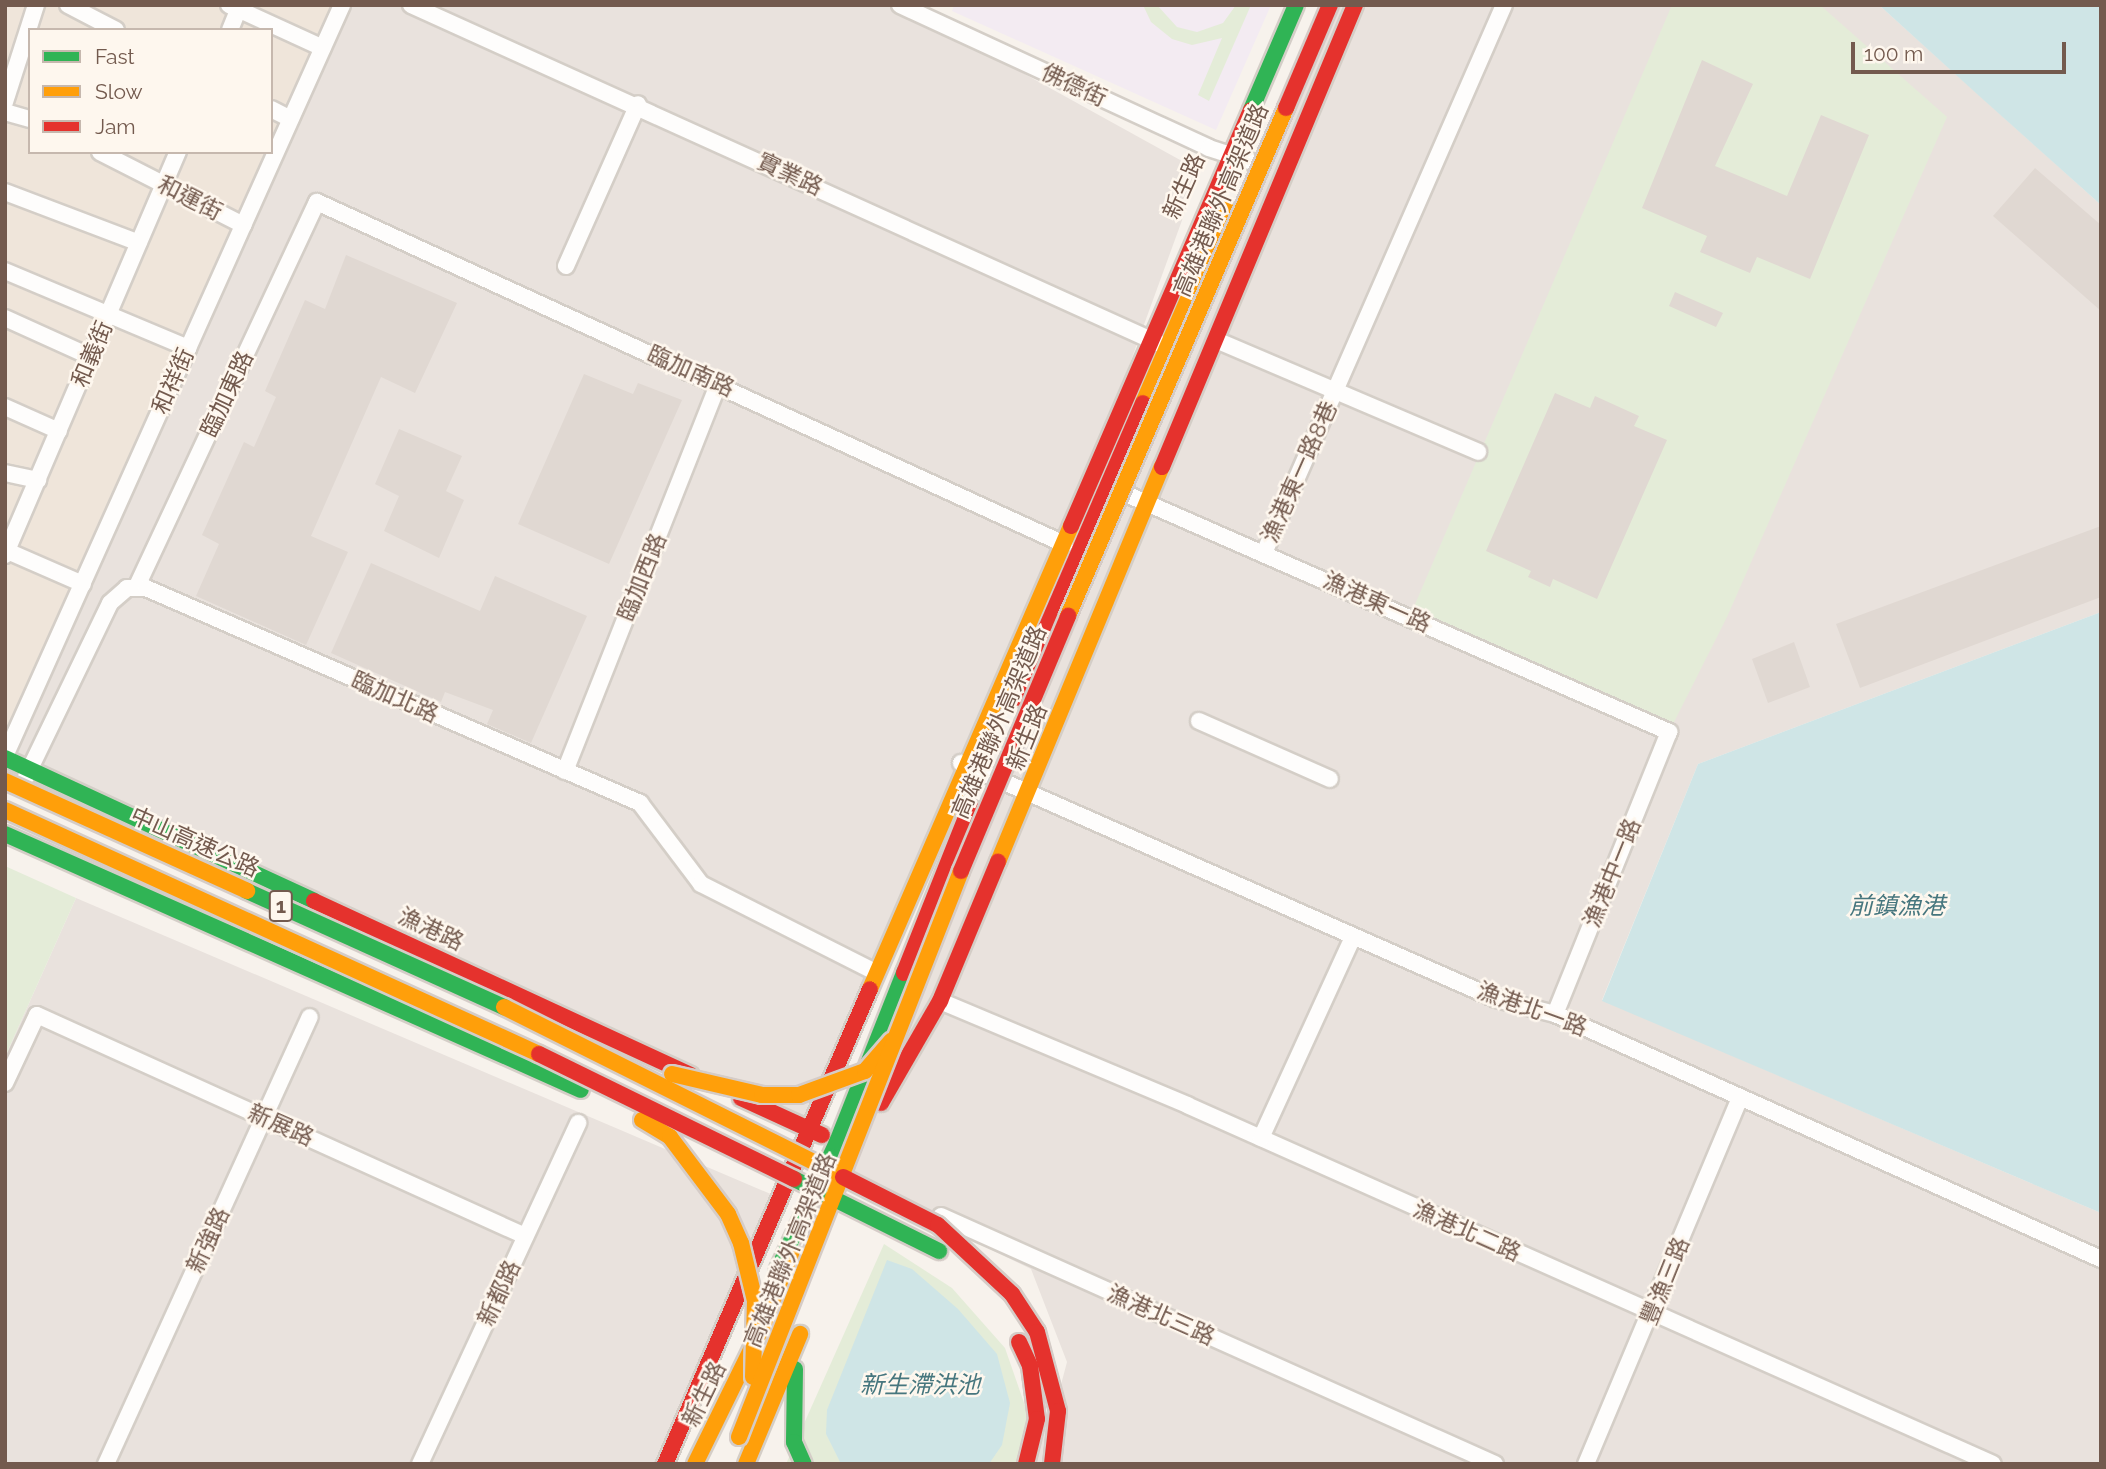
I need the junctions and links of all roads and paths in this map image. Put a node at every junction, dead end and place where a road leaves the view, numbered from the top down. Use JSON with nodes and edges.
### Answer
{"nodes":[{"id":1,"x":36,"y":5,"type":"edge"},
{"id":2,"x":68,"y":5,"type":"edge"},
{"id":3,"x":342,"y":5,"type":"edge"},
{"id":4,"x":411,"y":5,"type":"edge"},
{"id":5,"x":900,"y":5,"type":"edge"},
{"id":6,"x":1288,"y":5,"type":"edge"},
{"id":7,"x":1296,"y":5,"type":"edge"},
{"id":8,"x":1317,"y":5,"type":"edge"},
{"id":9,"x":1330,"y":5,"type":"edge"},
{"id":10,"x":1342,"y":5,"type":"edge"},
{"id":11,"x":1355,"y":5,"type":"edge"},
{"id":12,"x":1504,"y":5,"type":"edge"},
{"id":13,"x":236,"y":7,"type":"edge"},
{"id":14,"x":930,"y":12,"type":"edge"},
{"id":15,"x":29,"y":28,"type":"edge"},
{"id":16,"x":112,"y":28,"type":"edge"},
{"id":17,"x":231,"y":28,"type":"edge"},
{"id":18,"x":28,"y":30,"type":"edge"},
{"id":19,"x":323,"y":48,"type":"junction"},
{"id":20,"x":5,"y":102,"type":"edge"},
{"id":21,"x":638,"y":104,"type":"junction"},
{"id":22,"x":273,"y":110,"type":"edge"},
{"id":23,"x":5,"y":112,"type":"edge"},
{"id":24,"x":28,"y":118,"type":"edge"},
{"id":25,"x":291,"y":119,"type":"junction"},
{"id":26,"x":104,"y":154,"type":"edge"},
{"id":27,"x":177,"y":154,"type":"edge"},
{"id":28,"x":1227,"y":154,"type":"junction"},
{"id":29,"x":1249,"y":161,"type":"junction"},
{"id":30,"x":164,"y":185,"type":"junction"},
{"id":31,"x":5,"y":191,"type":"edge"},
{"id":32,"x":317,"y":202,"type":"joint"},
{"id":33,"x":243,"y":225,"type":"junction"},
{"id":34,"x":139,"y":243,"type":"junction"},
{"id":35,"x":566,"y":266,"type":"dead end"},
{"id":36,"x":5,"y":271,"type":"edge"},
{"id":37,"x":109,"y":315,"type":"junction"},
{"id":38,"x":5,"y":318,"type":"edge"},
{"id":39,"x":1147,"y":338,"type":"junction"},
{"id":40,"x":1216,"y":340,"type":"junction"},
{"id":41,"x":1167,"y":347,"type":"junction"},
{"id":42,"x":188,"y":348,"type":"junction"},
{"id":43,"x":91,"y":357,"type":"junction"},
{"id":44,"x":719,"y":383,"type":"junction"},
{"id":45,"x":1335,"y":391,"type":"junction"},
{"id":46,"x":5,"y":407,"type":"edge"},
{"id":47,"x":59,"y":431,"type":"junction"},
{"id":48,"x":1478,"y":452,"type":"dead end"},
{"id":49,"x":5,"y":473,"type":"edge"},
{"id":50,"x":38,"y":480,"type":"junction"},
{"id":51,"x":1094,"y":480,"type":"junction"},
{"id":52,"x":1147,"y":503,"type":"junction"},
{"id":53,"x":1060,"y":542,"type":"junction"},
{"id":54,"x":6,"y":552,"type":"edge"},
{"id":55,"x":1264,"y":553,"type":"junction"},
{"id":56,"x":83,"y":584,"type":"junction"},
{"id":57,"x":137,"y":586,"type":"junction"},
{"id":58,"x":1199,"y":720,"type":"dead end"},
{"id":59,"x":1669,"y":732,"type":"joint"},
{"id":60,"x":5,"y":757,"type":"edge"},
{"id":61,"x":972,"y":768,"type":"junction"},
{"id":62,"x":30,"y":769,"type":"junction"},
{"id":63,"x":565,"y":771,"type":"junction"},
{"id":64,"x":1330,"y":779,"type":"dead end"},
{"id":65,"x":5,"y":781,"type":"edge"},
{"id":66,"x":1029,"y":793,"type":"junction"},
{"id":67,"x":5,"y":810,"type":"edge"},
{"id":68,"x":5,"y":823,"type":"edge"},
{"id":69,"x":5,"y":834,"type":"edge"},
{"id":70,"x":1353,"y":937,"type":"junction"},
{"id":71,"x":874,"y":972,"type":"junction"},
{"id":72,"x":940,"y":1001,"type":"junction"},
{"id":73,"x":911,"y":1010,"type":"junction"},
{"id":74,"x":1555,"y":1014,"type":"junction"},
{"id":75,"x":310,"y":1017,"type":"dead end"},
{"id":76,"x":556,"y":1031,"type":"junction"},
{"id":77,"x":539,"y":1054,"type":"junction"},
{"id":78,"x":5,"y":1083,"type":"edge"},
{"id":79,"x":1740,"y":1097,"type":"junction"},
{"id":80,"x":264,"y":1117,"type":"junction"},
{"id":81,"x":578,"y":1123,"type":"dead end"},
{"id":82,"x":817,"y":1133,"type":"junction"},
{"id":83,"x":1261,"y":1138,"type":"junction"},
{"id":84,"x":834,"y":1168,"type":"junction"},
{"id":85,"x":782,"y":1180,"type":"junction"},
{"id":86,"x":819,"y":1197,"type":"junction"},
{"id":87,"x":845,"y":1218,"type":"dead end"},
{"id":88,"x":525,"y":1237,"type":"junction"},
{"id":89,"x":2101,"y":1259,"type":"edge"},
{"id":90,"x":1651,"y":1315,"type":"junction"},
{"id":91,"x":739,"y":1437,"type":"junction"},
{"id":92,"x":106,"y":1464,"type":"edge"},
{"id":93,"x":420,"y":1464,"type":"edge"},
{"id":94,"x":655,"y":1464,"type":"edge"},
{"id":95,"x":665,"y":1464,"type":"edge"},
{"id":96,"x":682,"y":1464,"type":"edge"},
{"id":97,"x":695,"y":1464,"type":"edge"},
{"id":98,"x":727,"y":1464,"type":"edge"},
{"id":99,"x":746,"y":1464,"type":"edge"},
{"id":100,"x":804,"y":1464,"type":"edge"},
{"id":101,"x":1026,"y":1464,"type":"edge"},
{"id":102,"x":1052,"y":1464,"type":"edge"},
{"id":103,"x":1495,"y":1464,"type":"edge"},
{"id":104,"x":1586,"y":1464,"type":"edge"},
{"id":105,"x":1993,"y":1464,"type":"edge"}],
"edges":[{"from":1,"to":15,"type":"street"},
{"from":2,"to":16,"type":"street"},
{"from":3,"to":19,"type":"street","name":"和祥街"},
{"from":4,"to":21,"type":"street","name":"實業路"},
{"from":5,"to":14,"type":"street","name":"佛德街"},
{"from":6,"to":28,"type":"main road","name":"新生路"},
{"from":7,"to":28,"type":"main road","name":"新生路"},
{"from":8,"to":29,"type":"main road","name":"新生路"},
{"from":9,"to":73,"type":"main road","name":"高雄港聯外高架道路","bridge":true},
{"from":10,"to":87,"type":"main road","name":"高雄港聯外高架道路","bridge":true},
{"from":11,"to":40,"type":"main road","name":"新生路"},
{"from":12,"to":45,"type":"street","name":"漁港東一路8巷"},
{"from":13,"to":17,"type":"street"},
{"from":13,"to":19,"type":"street"},
{"from":14,"to":28,"type":"street","name":"佛德街"},
{"from":18,"to":20,"type":"street"},
{"from":19,"to":25,"type":"street","name":"和祥街"},
{"from":21,"to":35,"type":"street"},
{"from":21,"to":39,"type":"street","name":"實業路"},
{"from":22,"to":25,"type":"street"},
{"from":23,"to":24,"type":"street"},
{"from":25,"to":33,"type":"street","name":"和祥街"},
{"from":26,"to":30,"type":"street","name":"和運街"},
{"from":27,"to":30,"type":"street","name":"和義街"},
{"from":28,"to":29,"type":"street","name":"佛德街"},
{"from":28,"to":39,"type":"main road","name":"新生路"},
{"from":29,"to":41,"type":"main road","name":"新生路"},
{"from":30,"to":33,"type":"street","name":"和運街"},
{"from":30,"to":34,"type":"street","name":"和義街"},
{"from":31,"to":34,"type":"street"},
{"from":32,"to":44,"type":"street","name":"臨加南路"},
{"from":32,"to":57,"type":"street","name":"臨加東路"},
{"from":33,"to":42,"type":"street","name":"和祥街"},
{"from":34,"to":37,"type":"street","name":"和義街"},
{"from":36,"to":37,"type":"street"},
{"from":37,"to":42,"type":"street"},
{"from":37,"to":43,"type":"street","name":"和義街"},
{"from":38,"to":43,"type":"street"},
{"from":39,"to":41,"type":"street","name":"實業路"},
{"from":39,"to":51,"type":"main road","name":"新生路"},
{"from":40,"to":45,"type":"street"},
{"from":40,"to":52,"type":"main road","name":"新生路"},
{"from":41,"to":51,"type":"main road","name":"新生路"},
{"from":42,"to":56,"type":"street","name":"和祥街"},
{"from":43,"to":47,"type":"street","name":"和義街"},
{"from":44,"to":53,"type":"street","name":"臨加南路"},
{"from":44,"to":63,"type":"street","name":"臨加西路"},
{"from":45,"to":48,"type":"street"},
{"from":45,"to":55,"type":"street","name":"漁港東一路8巷"},
{"from":46,"to":47,"type":"street"},
{"from":47,"to":50,"type":"street","name":"和義街"},
{"from":49,"to":50,"type":"street"},
{"from":50,"to":54,"type":"street","name":"和義街"},
{"from":51,"to":52,"type":"street","name":"漁港東一路"},
{"from":51,"to":53,"type":"main road","name":"新生路"},
{"from":51,"to":61,"type":"main road","name":"新生路"},
{"from":52,"to":55,"type":"street","name":"漁港東一路"},
{"from":52,"to":66,"type":"main road","name":"新生路"},
{"from":53,"to":61,"type":"main road","name":"新生路"},
{"from":54,"to":56,"type":"street"},
{"from":55,"to":59,"type":"street","name":"漁港東一路"},
{"from":56,"to":60,"type":"street","name":"和祥街"},
{"from":57,"to":62,"type":"street"},
{"from":57,"to":63,"type":"street","name":"臨加北路"},
{"from":58,"to":64,"type":"street"},
{"from":59,"to":74,"type":"street","name":"漁港中一路"},
{"from":60,"to":62,"type":"main road","name":"漁港路"},
{"from":61,"to":66,"type":"street","name":"漁港北一路"},
{"from":61,"to":71,"type":"main road","name":"新生路"},
{"from":61,"to":82,"type":"main road","name":"新生路"},
{"from":62,"to":68,"type":"street"},
{"from":62,"to":82,"type":"main road","name":"漁港路"},
{"from":63,"to":71,"type":"street","name":"臨加北路"},
{"from":65,"to":76,"type":"main road","name":"中山高速公路","number":"1","bridge":true},
{"from":66,"to":70,"type":"street","name":"漁港北一路"},
{"from":66,"to":72,"type":"main road","name":"新生路"},
{"from":67,"to":77,"type":"main road","number":"1","bridge":true},
{"from":69,"to":85,"type":"main road"},
{"from":70,"to":74,"type":"street","name":"漁港北一路"},
{"from":70,"to":83,"type":"street"},
{"from":71,"to":82,"type":"main road","name":"新生路"},
{"from":71,"to":82,"type":"main road","name":"新生路"},
{"from":72,"to":83,"type":"street","name":"漁港北二路"},
{"from":72,"to":84,"type":"main road","name":"新生路"},
{"from":73,"to":76,"type":"main road","bridge":true},
{"from":73,"to":91,"type":"main road","name":"高雄港聯外高架道路","bridge":true},
{"from":74,"to":79,"type":"street","name":"漁港北一路"},
{"from":75,"to":80,"type":"street","name":"新強路"},
{"from":76,"to":102,"type":"main road","bridge":true},
{"from":77,"to":91,"type":"main road","bridge":true},
{"from":77,"to":101,"type":"main road","bridge":true},
{"from":78,"to":80,"type":"street","name":"新展路"},
{"from":79,"to":89,"type":"street","name":"漁港北一路"},
{"from":79,"to":90,"type":"street","name":"豐漁三路"},
{"from":80,"to":88,"type":"street","name":"新展路"},
{"from":80,"to":92,"type":"street","name":"新強路"},
{"from":81,"to":88,"type":"street","name":"新都路"},
{"from":82,"to":84,"type":"main road","name":"新生路"},
{"from":82,"to":85,"type":"main road","name":"新生路"},
{"from":83,"to":90,"type":"street","name":"漁港北二路"},
{"from":84,"to":86,"type":"main road","name":"新生路"},
{"from":84,"to":103,"type":"street","name":"漁港北三路"},
{"from":85,"to":86,"type":"main road"},
{"from":85,"to":94,"type":"main road","name":"新生路"},
{"from":85,"to":95,"type":"main road","name":"新生路"},
{"from":86,"to":96,"type":"main road","name":"新生路"},
{"from":86,"to":97,"type":"main road","name":"新生路"},
{"from":88,"to":93,"type":"street","name":"新都路"},
{"from":90,"to":104,"type":"street","name":"豐漁三路"},
{"from":90,"to":105,"type":"street","name":"漁港北二路"},
{"from":91,"to":98,"type":"main road","name":"高雄港聯外高架道路"},
{"from":99,"to":100,"type":"main road","name":"高雄港聯外高架道路"}]}
